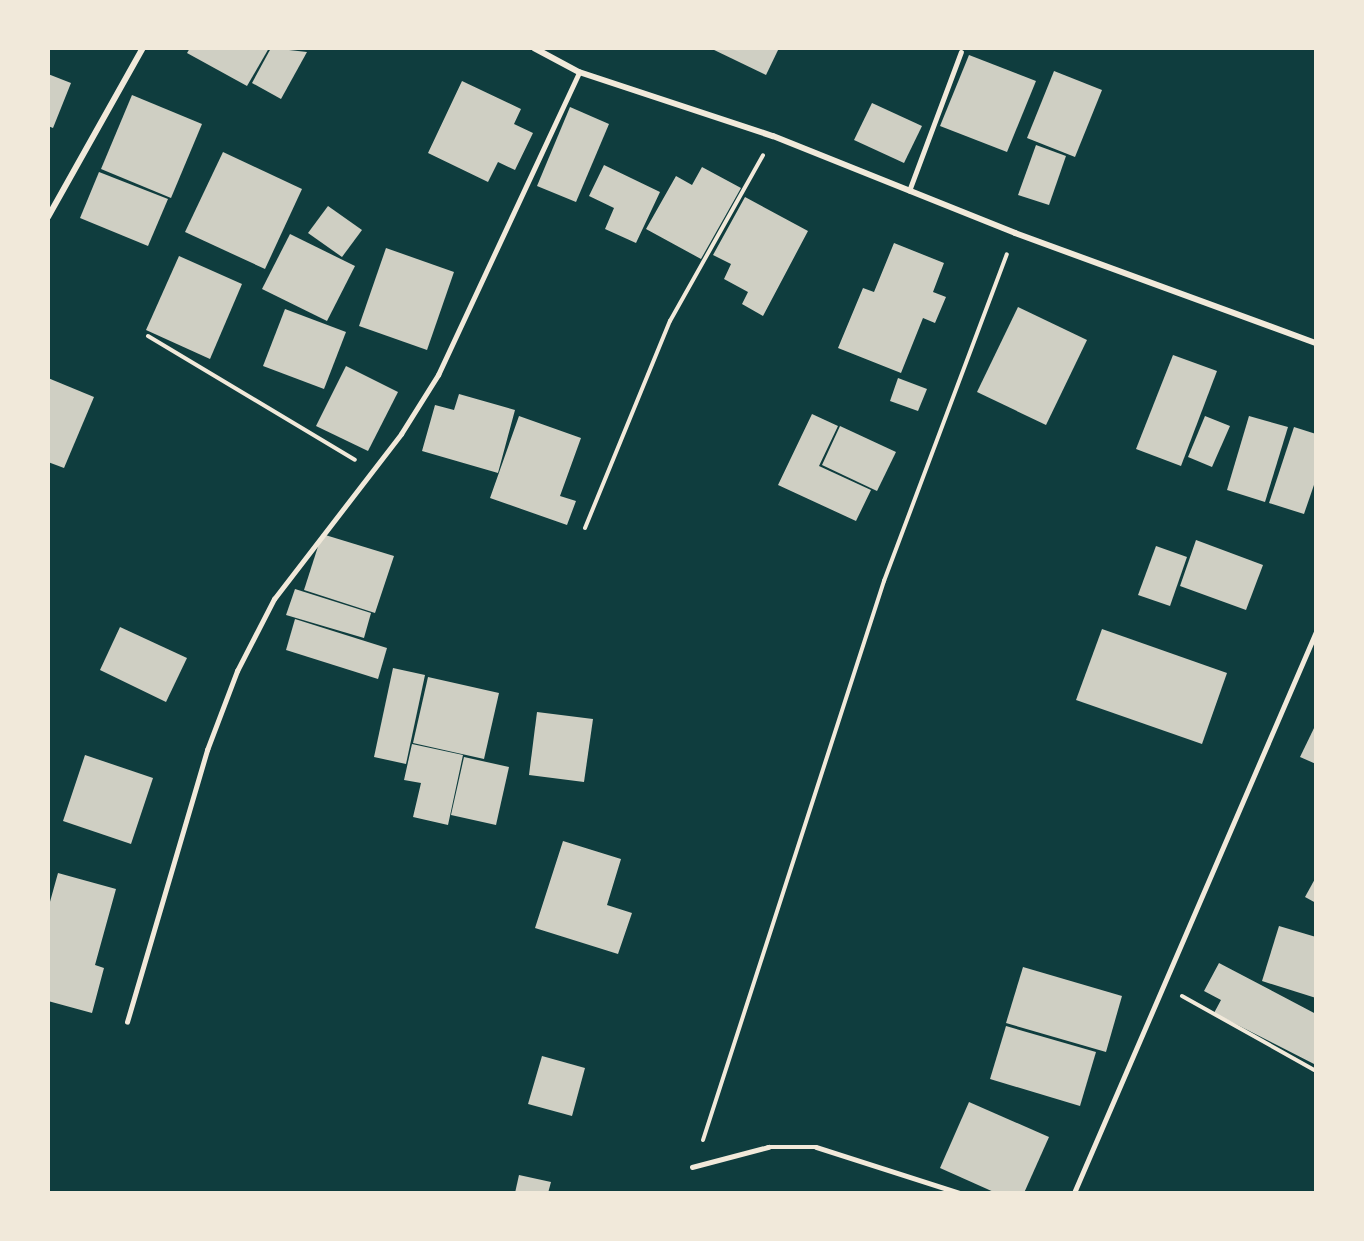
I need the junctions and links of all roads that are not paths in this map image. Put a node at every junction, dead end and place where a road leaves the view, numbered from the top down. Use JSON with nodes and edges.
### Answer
{"nodes":[{"id":1,"x":143,"y":48,"type":"edge"},
{"id":2,"x":534,"y":48,"type":"edge"},
{"id":3,"x":961,"y":52,"type":"dead end"},
{"id":4,"x":579,"y":72,"type":"junction"},
{"id":5,"x":909,"y":191,"type":"junction"},
{"id":6,"x":48,"y":217,"type":"edge"},
{"id":7,"x":1316,"y":343,"type":"edge"},
{"id":8,"x":1316,"y":632,"type":"edge"},
{"id":9,"x":127,"y":1022,"type":"dead end"},
{"id":10,"x":692,"y":1167,"type":"road end"},
{"id":11,"x":960,"y":1193,"type":"edge"},
{"id":12,"x":1074,"y":1193,"type":"edge"}],
"edges":[{"from":1,"to":6,"type":"street"},
{"from":2,"to":4,"type":"street"},
{"from":3,"to":5,"type":"lane"},
{"from":4,"to":5,"type":"street"},
{"from":4,"to":9,"type":"lane"},
{"from":5,"to":7,"type":"street"},
{"from":8,"to":12,"type":"lane"},
{"from":10,"to":11,"type":"lane"}]}
